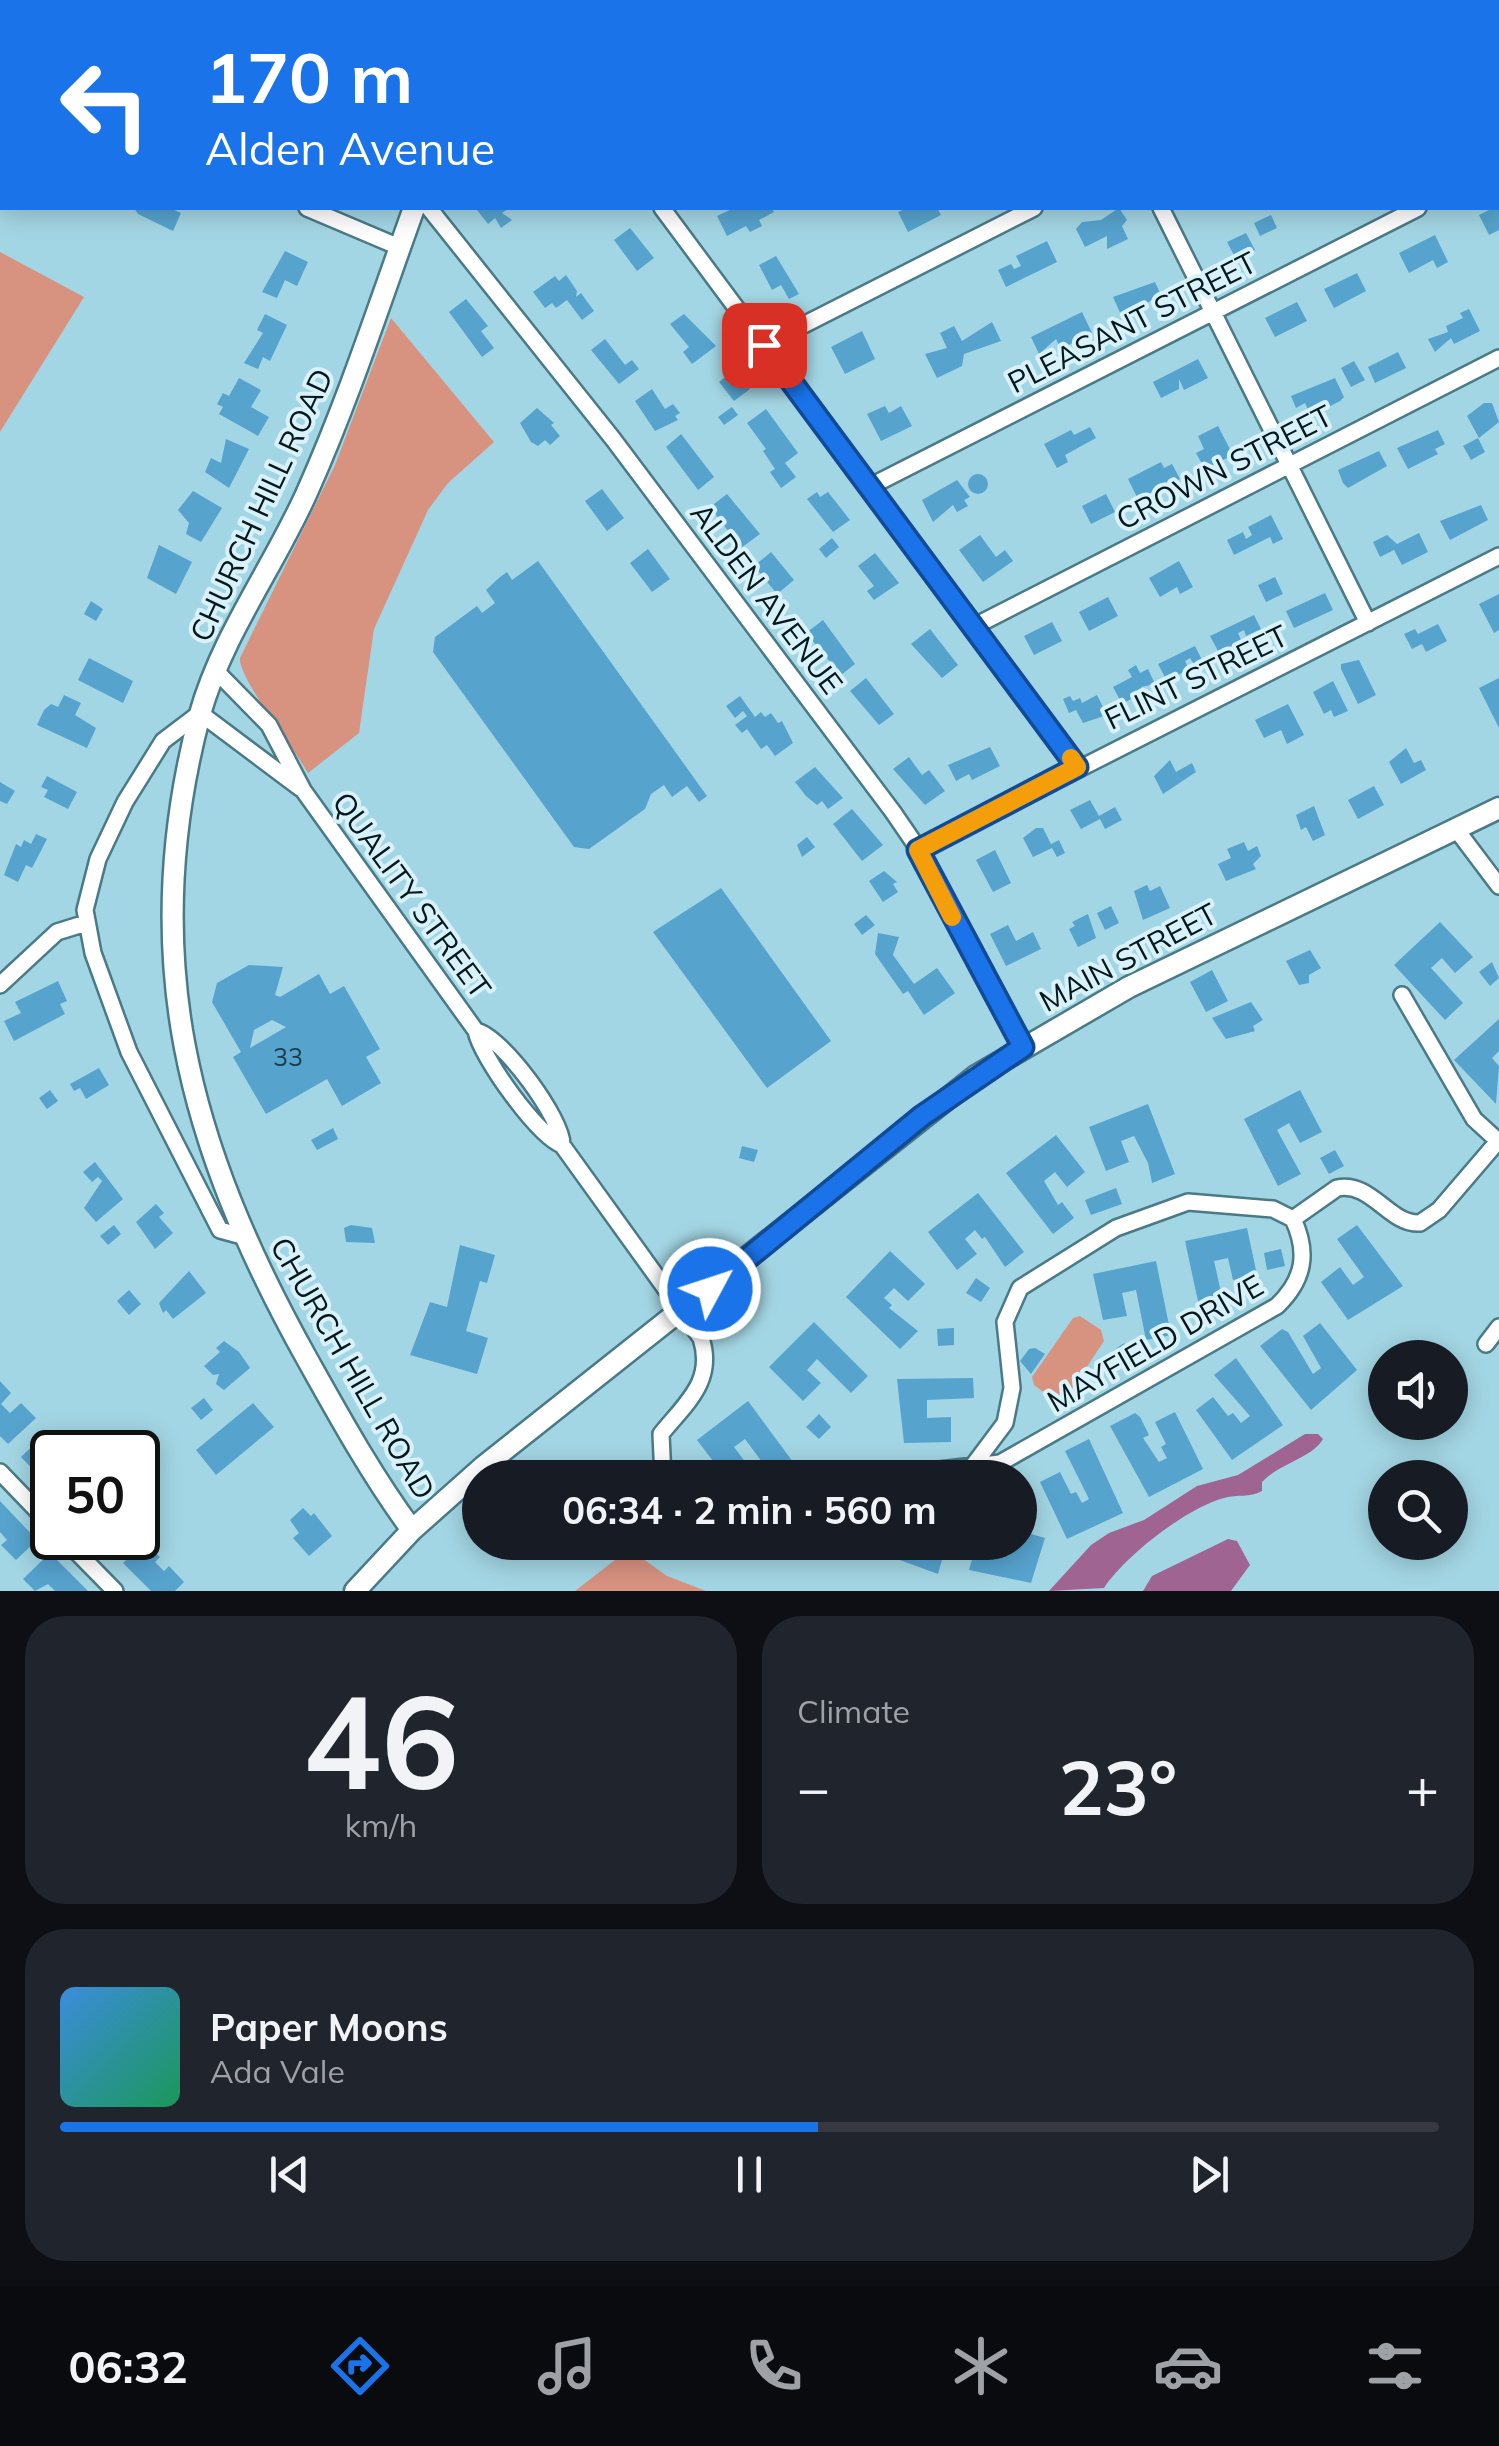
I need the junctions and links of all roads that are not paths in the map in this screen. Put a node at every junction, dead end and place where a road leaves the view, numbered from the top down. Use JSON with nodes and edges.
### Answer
{"nodes":[{"id":1,"x":312,"y":210,"type":"edge"},
{"id":2,"x":413,"y":210,"type":"edge"},
{"id":3,"x":432,"y":210,"type":"edge"},
{"id":4,"x":663,"y":210,"type":"edge"},
{"id":5,"x":1030,"y":210,"type":"edge"},
{"id":6,"x":1162,"y":210,"type":"edge"},
{"id":7,"x":1414,"y":210,"type":"edge"},
{"id":8,"x":400,"y":247,"type":"junction"},
{"id":9,"x":1210,"y":312,"type":"junction"},
{"id":10,"x":764,"y":345,"type":"junction"},
{"id":11,"x":1499,"y":358,"type":"edge"},
{"id":12,"x":1288,"y":465,"type":"junction"},
{"id":13,"x":870,"y":486,"type":"junction"},
{"id":14,"x":1499,"y":556,"type":"edge"},
{"id":15,"x":1368,"y":623,"type":"junction"},
{"id":16,"x":975,"y":626,"type":"junction"},
{"id":17,"x":217,"y":672,"type":"junction"},
{"id":18,"x":200,"y":713,"type":"junction"},
{"id":19,"x":1077,"y":767,"type":"junction"},
{"id":20,"x":303,"y":790,"type":"junction"},
{"id":21,"x":1499,"y":808,"type":"edge"},
{"id":22,"x":1456,"y":830,"type":"junction"},
{"id":23,"x":918,"y":850,"type":"junction"},
{"id":24,"x":1499,"y":886,"type":"edge"},
{"id":25,"x":86,"y":923,"type":"junction"},
{"id":26,"x":0,"y":985,"type":"edge"},
{"id":27,"x":1402,"y":995,"type":"dead end"},
{"id":28,"x":476,"y":1031,"type":"junction"},
{"id":29,"x":1023,"y":1047,"type":"junction"},
{"id":30,"x":525,"y":1078,"type":"junction"},
{"id":31,"x":510,"y":1088,"type":"junction"},
{"id":32,"x":1499,"y":1140,"type":"edge"},
{"id":33,"x":562,"y":1145,"type":"junction"},
{"id":34,"x":1293,"y":1218,"type":"junction"},
{"id":35,"x":242,"y":1236,"type":"junction"},
{"id":36,"x":684,"y":1312,"type":"junction"},
{"id":37,"x":1499,"y":1327,"type":"edge"},
{"id":38,"x":1486,"y":1344,"type":"dead end"},
{"id":39,"x":662,"y":1460,"type":"edge"},
{"id":40,"x":977,"y":1460,"type":"edge"},
{"id":41,"x":1005,"y":1460,"type":"edge"},
{"id":42,"x":0,"y":1472,"type":"edge"},
{"id":43,"x":30,"y":1503,"type":"edge"},
{"id":44,"x":412,"y":1530,"type":"junction"},
{"id":45,"x":85,"y":1560,"type":"edge"},
{"id":46,"x":115,"y":1591,"type":"edge"},
{"id":47,"x":355,"y":1591,"type":"edge"}],
"edges":[{"from":1,"to":8,"type":"street"},
{"from":2,"to":8,"type":"main road","name":"CHURCH HILL ROAD"},
{"from":3,"to":23,"type":"street","name":"ALDEN AVENUE"},
{"from":4,"to":10,"type":"street"},
{"from":5,"to":10,"type":"street"},
{"from":6,"to":9,"type":"street"},
{"from":7,"to":9,"type":"street","name":"PLEASANT STREET"},
{"from":8,"to":17,"type":"main road","name":"CHURCH HILL ROAD"},
{"from":9,"to":12,"type":"street"},
{"from":9,"to":13,"type":"street","name":"PLEASANT STREET"},
{"from":10,"to":13,"type":"street"},
{"from":11,"to":12,"type":"street","name":"CROWN STREET"},
{"from":12,"to":15,"type":"street"},
{"from":12,"to":16,"type":"street","name":"CROWN STREET"},
{"from":13,"to":16,"type":"street"},
{"from":14,"to":15,"type":"street","name":"FLINT STREET"},
{"from":15,"to":19,"type":"street","name":"FLINT STREET"},
{"from":16,"to":19,"type":"street"},
{"from":17,"to":18,"type":"main road","name":"CHURCH HILL ROAD"},
{"from":17,"to":20,"type":"street","name":"QUALITY STREET"},
{"from":18,"to":20,"type":"street","name":"QUALITY STREET"},
{"from":18,"to":25,"type":"street","name":"CHURCH HILL ROAD"},
{"from":18,"to":35,"type":"main road","name":"CHURCH HILL ROAD"},
{"from":19,"to":23,"type":"street","name":"FLINT STREET"},
{"from":20,"to":28,"type":"street","name":"QUALITY STREET"},
{"from":21,"to":22,"type":"main road","name":"MAIN STREET"},
{"from":22,"to":24,"type":"street"},
{"from":22,"to":29,"type":"main road","name":"MAIN STREET"},
{"from":23,"to":29,"type":"street","name":"ALDEN AVENUE"},
{"from":25,"to":26,"type":"street"},
{"from":25,"to":35,"type":"street","name":"CHURCH HILL ROAD"},
{"from":27,"to":32,"type":"street"},
{"from":28,"to":30,"type":"street","name":"QUALITY STREET"},
{"from":28,"to":31,"type":"street","name":"QUALITY STREET"},
{"from":29,"to":36,"type":"main road","name":"MAIN STREET"},
{"from":30,"to":31,"type":"street"},
{"from":30,"to":33,"type":"street","name":"QUALITY STREET"},
{"from":31,"to":33,"type":"street","name":"QUALITY STREET"},
{"from":32,"to":34,"type":"street"},
{"from":33,"to":36,"type":"street","name":"QUALITY STREET"},
{"from":34,"to":40,"type":"street","name":"MAYFIELD DRIVE"},
{"from":34,"to":41,"type":"street","name":"MAYFIELD DRIVE"},
{"from":35,"to":44,"type":"main road","name":"CHURCH HILL ROAD"},
{"from":36,"to":39,"type":"street"},
{"from":36,"to":44,"type":"main road","name":"MAIN STREET"},
{"from":37,"to":38,"type":"street"},
{"from":42,"to":43,"type":"street"},
{"from":44,"to":47,"type":"main road","name":"MAIN STREET"},
{"from":45,"to":46,"type":"street"}]}
